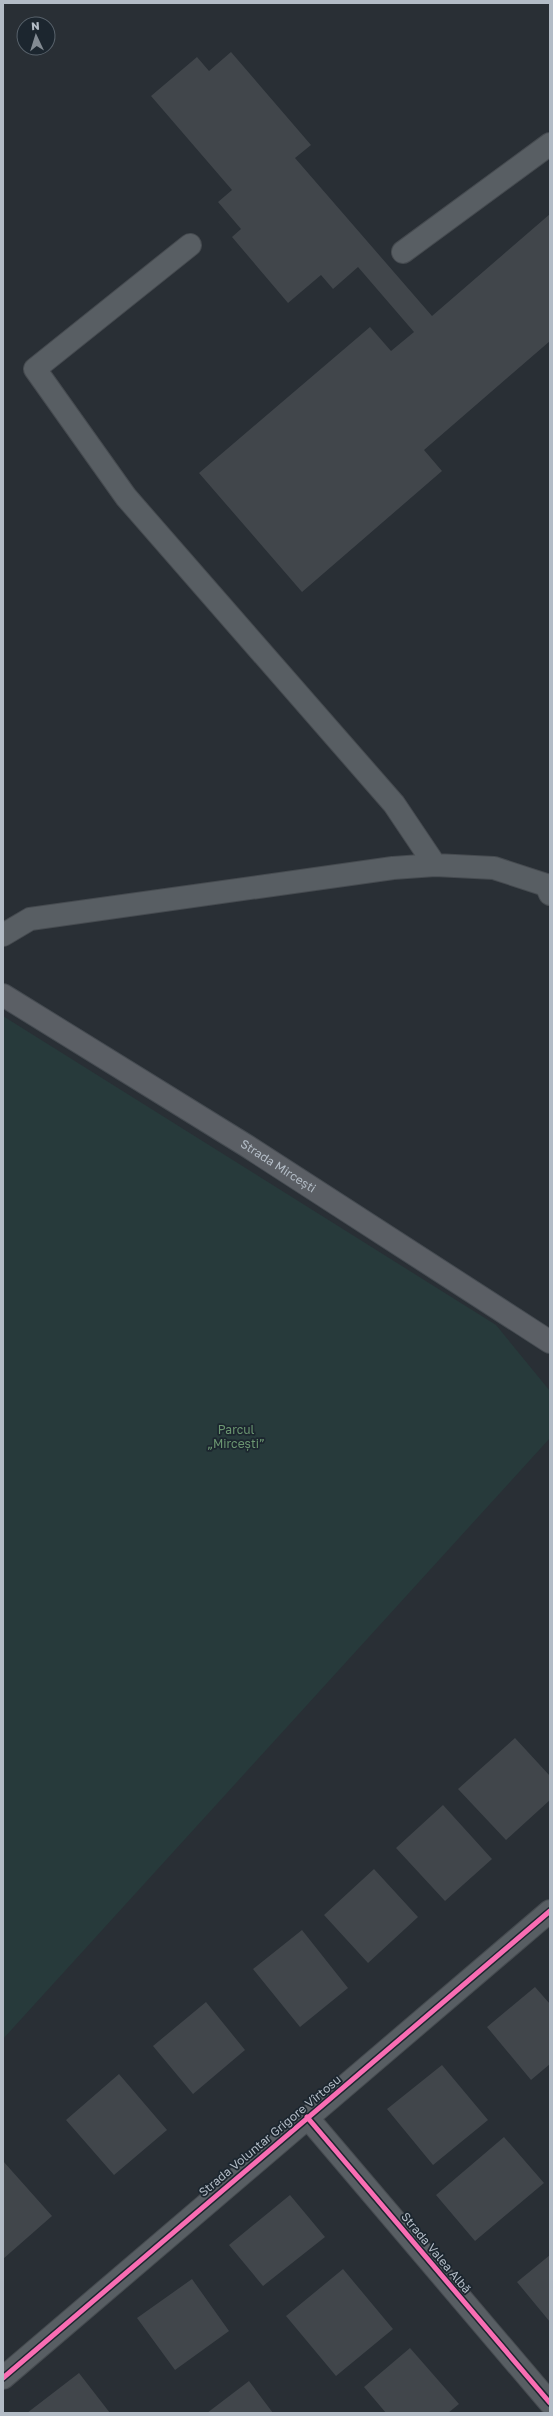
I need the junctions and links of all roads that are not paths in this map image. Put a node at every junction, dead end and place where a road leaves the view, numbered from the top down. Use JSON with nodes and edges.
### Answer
{"nodes":[{"id":1,"x":550,"y":144,"type":"edge"},
{"id":2,"x":190,"y":245,"type":"dead end"},
{"id":3,"x":403,"y":252,"type":"dead end"},
{"id":4,"x":435,"y":865,"type":"junction"},
{"id":5,"x":549,"y":887,"type":"edge"},
{"id":6,"x":3,"y":935,"type":"edge"},
{"id":7,"x":3,"y":995,"type":"edge"},
{"id":8,"x":550,"y":1342,"type":"edge"},
{"id":9,"x":550,"y":1911,"type":"edge"},
{"id":10,"x":307,"y":2117,"type":"junction"},
{"id":11,"x":3,"y":2378,"type":"edge"},
{"id":12,"x":550,"y":2403,"type":"edge"}],
"edges":[{"from":1,"to":3,"type":"street"},
{"from":2,"to":4,"type":"street"},
{"from":4,"to":5,"type":"street"},
{"from":4,"to":6,"type":"street"},
{"from":7,"to":8,"type":"main road","name":"Strada Mircești"},
{"from":9,"to":10,"type":"street","name":"Strada Voluntar Grigore Vîrtosu"},
{"from":10,"to":11,"type":"street","name":"Strada Voluntar Grigore Vîrtosu"},
{"from":10,"to":12,"type":"street","name":"Strada Valea Albă"}]}
